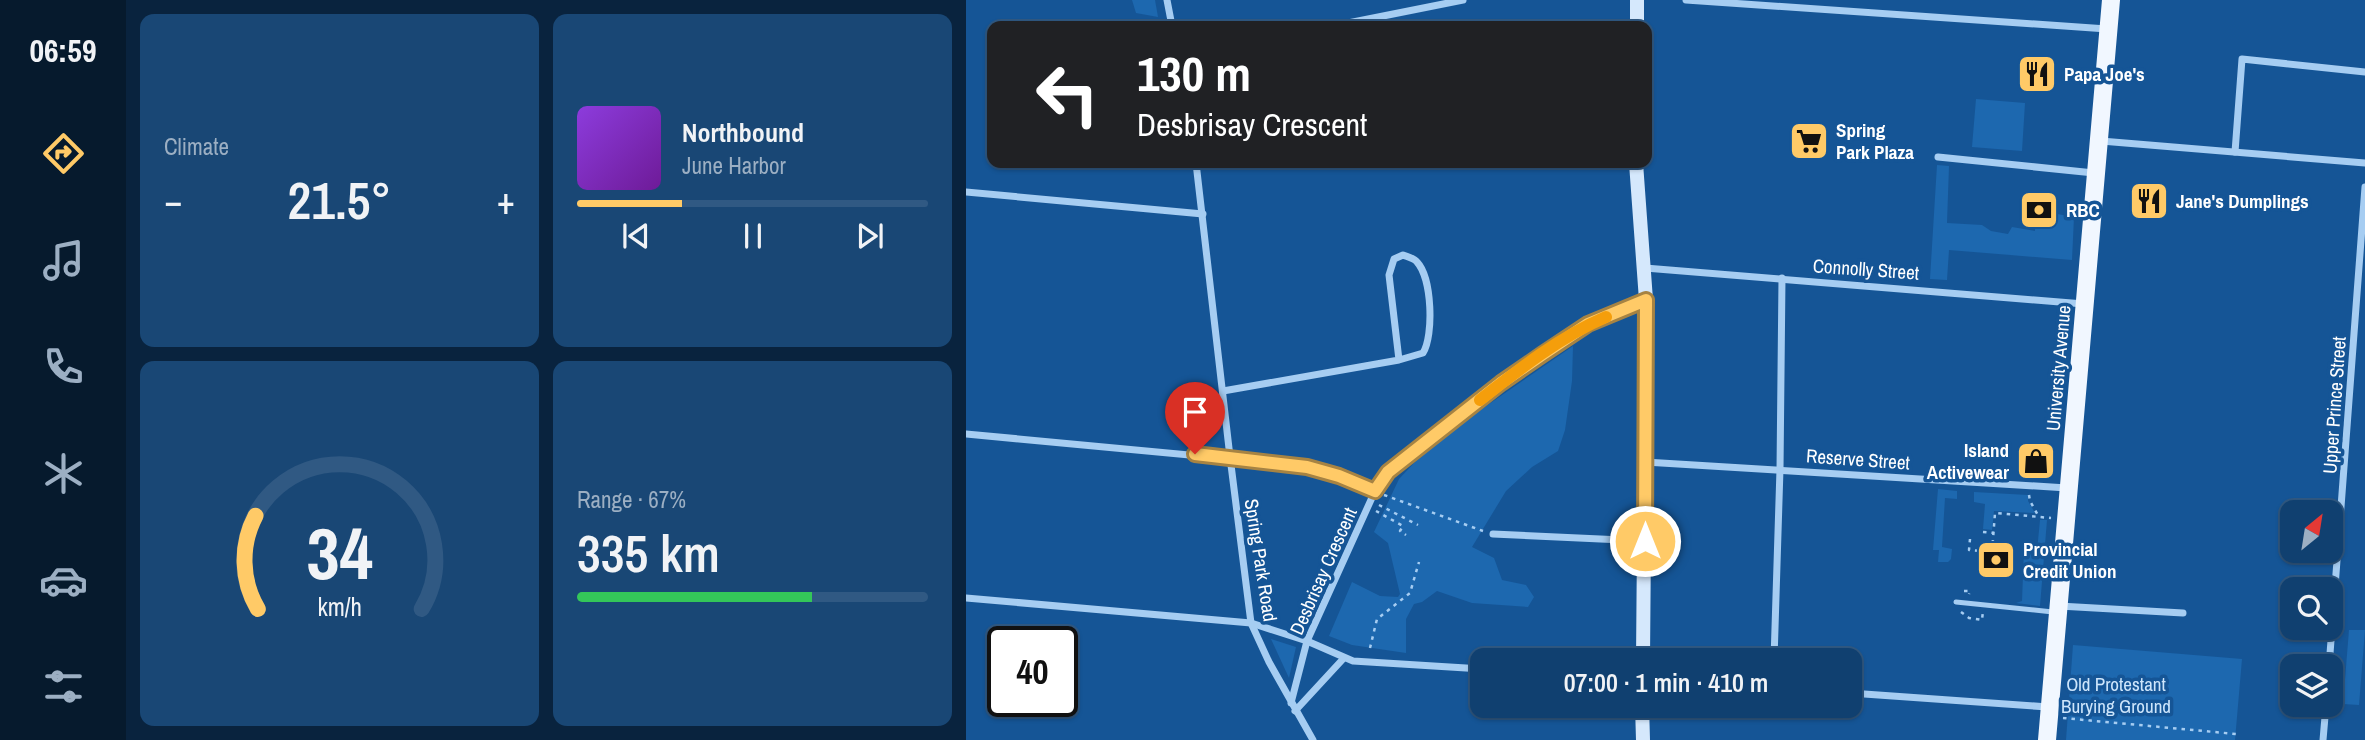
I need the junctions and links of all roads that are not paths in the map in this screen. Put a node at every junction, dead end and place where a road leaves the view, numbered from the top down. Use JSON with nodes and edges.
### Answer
{"nodes":[{"id":1,"x":1167,"y":0,"type":"edge"},
{"id":2,"x":1463,"y":0,"type":"edge"},
{"id":3,"x":1637,"y":0,"type":"edge"},
{"id":4,"x":1686,"y":0,"type":"edge"},
{"id":5,"x":2110,"y":0,"type":"edge"},
{"id":6,"x":1169,"y":21,"type":"edge"},
{"id":7,"x":1358,"y":21,"type":"edge"},
{"id":8,"x":1637,"y":21,"type":"edge"},
{"id":9,"x":2108,"y":29,"type":"junction"},
{"id":10,"x":2365,"y":72,"type":"edge"},
{"id":11,"x":2099,"y":141,"type":"junction"},
{"id":12,"x":2235,"y":152,"type":"junction"},
{"id":13,"x":1938,"y":157,"type":"dead end"},
{"id":14,"x":2365,"y":163,"type":"edge"},
{"id":15,"x":1197,"y":168,"type":"edge"},
{"id":16,"x":1636,"y":168,"type":"edge"},
{"id":17,"x":2097,"y":173,"type":"junction"},
{"id":18,"x":2365,"y":187,"type":"edge"},
{"id":19,"x":966,"y":192,"type":"edge"},
{"id":20,"x":1203,"y":214,"type":"junction"},
{"id":21,"x":1645,"y":268,"type":"junction"},
{"id":22,"x":1782,"y":278,"type":"junction"},
{"id":23,"x":1646,"y":300,"type":"junction"},
{"id":24,"x":2084,"y":304,"type":"junction"},
{"id":25,"x":1399,"y":360,"type":"junction"},
{"id":26,"x":1223,"y":391,"type":"junction"},
{"id":27,"x":966,"y":434,"type":"edge"},
{"id":28,"x":1230,"y":457,"type":"junction"},
{"id":29,"x":1645,"y":462,"type":"junction"},
{"id":30,"x":1780,"y":469,"type":"junction"},
{"id":31,"x":2069,"y":489,"type":"junction"},
{"id":32,"x":1375,"y":491,"type":"junction"},
{"id":33,"x":1493,"y":534,"type":"road end"},
{"id":34,"x":1645,"y":541,"type":"junction"},
{"id":35,"x":966,"y":598,"type":"edge"},
{"id":36,"x":1956,"y":602,"type":"dead end"},
{"id":37,"x":2058,"y":609,"type":"junction"},
{"id":38,"x":2183,"y":612,"type":"dead end"},
{"id":39,"x":1251,"y":623,"type":"junction"},
{"id":40,"x":1307,"y":641,"type":"junction"},
{"id":41,"x":1643,"y":648,"type":"edge"},
{"id":42,"x":1773,"y":648,"type":"edge"},
{"id":43,"x":2330,"y":654,"type":"edge"},
{"id":44,"x":1343,"y":659,"type":"junction"},
{"id":45,"x":1470,"y":668,"type":"edge"},
{"id":46,"x":1862,"y":694,"type":"edge"},
{"id":47,"x":1293,"y":707,"type":"junction"},
{"id":48,"x":2054,"y":712,"type":"junction"},
{"id":49,"x":2325,"y":717,"type":"edge"},
{"id":50,"x":1643,"y":718,"type":"edge"},
{"id":51,"x":1314,"y":740,"type":"edge"},
{"id":52,"x":1643,"y":740,"type":"edge"},
{"id":53,"x":2047,"y":740,"type":"edge"},
{"id":54,"x":2323,"y":740,"type":"edge"}],
"edges":[{"from":1,"to":6,"type":"street"},
{"from":2,"to":7,"type":"street"},
{"from":3,"to":8,"type":"street"},
{"from":4,"to":9,"type":"street"},
{"from":5,"to":9,"type":"main road","name":"University Avenue"},
{"from":9,"to":11,"type":"main road","name":"University Avenue"},
{"from":10,"to":12,"type":"street"},
{"from":11,"to":12,"type":"street"},
{"from":11,"to":17,"type":"main road","name":"University Avenue"},
{"from":12,"to":14,"type":"street"},
{"from":13,"to":17,"type":"street"},
{"from":15,"to":20,"type":"street","name":"Spring Park Road"},
{"from":16,"to":21,"type":"street"},
{"from":17,"to":24,"type":"main road","name":"University Avenue"},
{"from":18,"to":43,"type":"street","name":"Upper Prince Street"},
{"from":19,"to":20,"type":"street"},
{"from":20,"to":26,"type":"street","name":"Spring Park Road"},
{"from":21,"to":22,"type":"street","name":"Connolly Street"},
{"from":21,"to":23,"type":"street"},
{"from":22,"to":24,"type":"street","name":"Connolly Street"},
{"from":22,"to":30,"type":"street"},
{"from":23,"to":29,"type":"street"},
{"from":23,"to":32,"type":"street","name":"Desbrisay Crescent"},
{"from":24,"to":31,"type":"main road","name":"University Avenue"},
{"from":25,"to":25,"type":"street"},
{"from":25,"to":26,"type":"street"},
{"from":26,"to":28,"type":"street","name":"Spring Park Road"},
{"from":27,"to":28,"type":"street"},
{"from":28,"to":32,"type":"street"},
{"from":28,"to":39,"type":"street","name":"Spring Park Road"},
{"from":29,"to":30,"type":"street","name":"Reserve Street"},
{"from":29,"to":34,"type":"street"},
{"from":30,"to":31,"type":"street","name":"Reserve Street"},
{"from":30,"to":42,"type":"street"},
{"from":31,"to":37,"type":"main road","name":"University Avenue"},
{"from":32,"to":40,"type":"street","name":"Desbrisay Crescent"},
{"from":33,"to":34,"type":"street"},
{"from":34,"to":41,"type":"street"},
{"from":35,"to":39,"type":"street"},
{"from":36,"to":37,"type":"lane"},
{"from":37,"to":38,"type":"street"},
{"from":37,"to":48,"type":"main road","name":"University Avenue"},
{"from":39,"to":40,"type":"street"},
{"from":39,"to":47,"type":"street","name":"Spring Park Road"},
{"from":40,"to":44,"type":"street"},
{"from":40,"to":47,"type":"street","name":"Desbrisay Crescent"},
{"from":44,"to":45,"type":"street"},
{"from":44,"to":47,"type":"street"},
{"from":46,"to":48,"type":"street"},
{"from":47,"to":51,"type":"street","name":"Spring Park Road"},
{"from":48,"to":53,"type":"main road","name":"University Avenue"},
{"from":49,"to":54,"type":"street"},
{"from":50,"to":52,"type":"street"}]}
